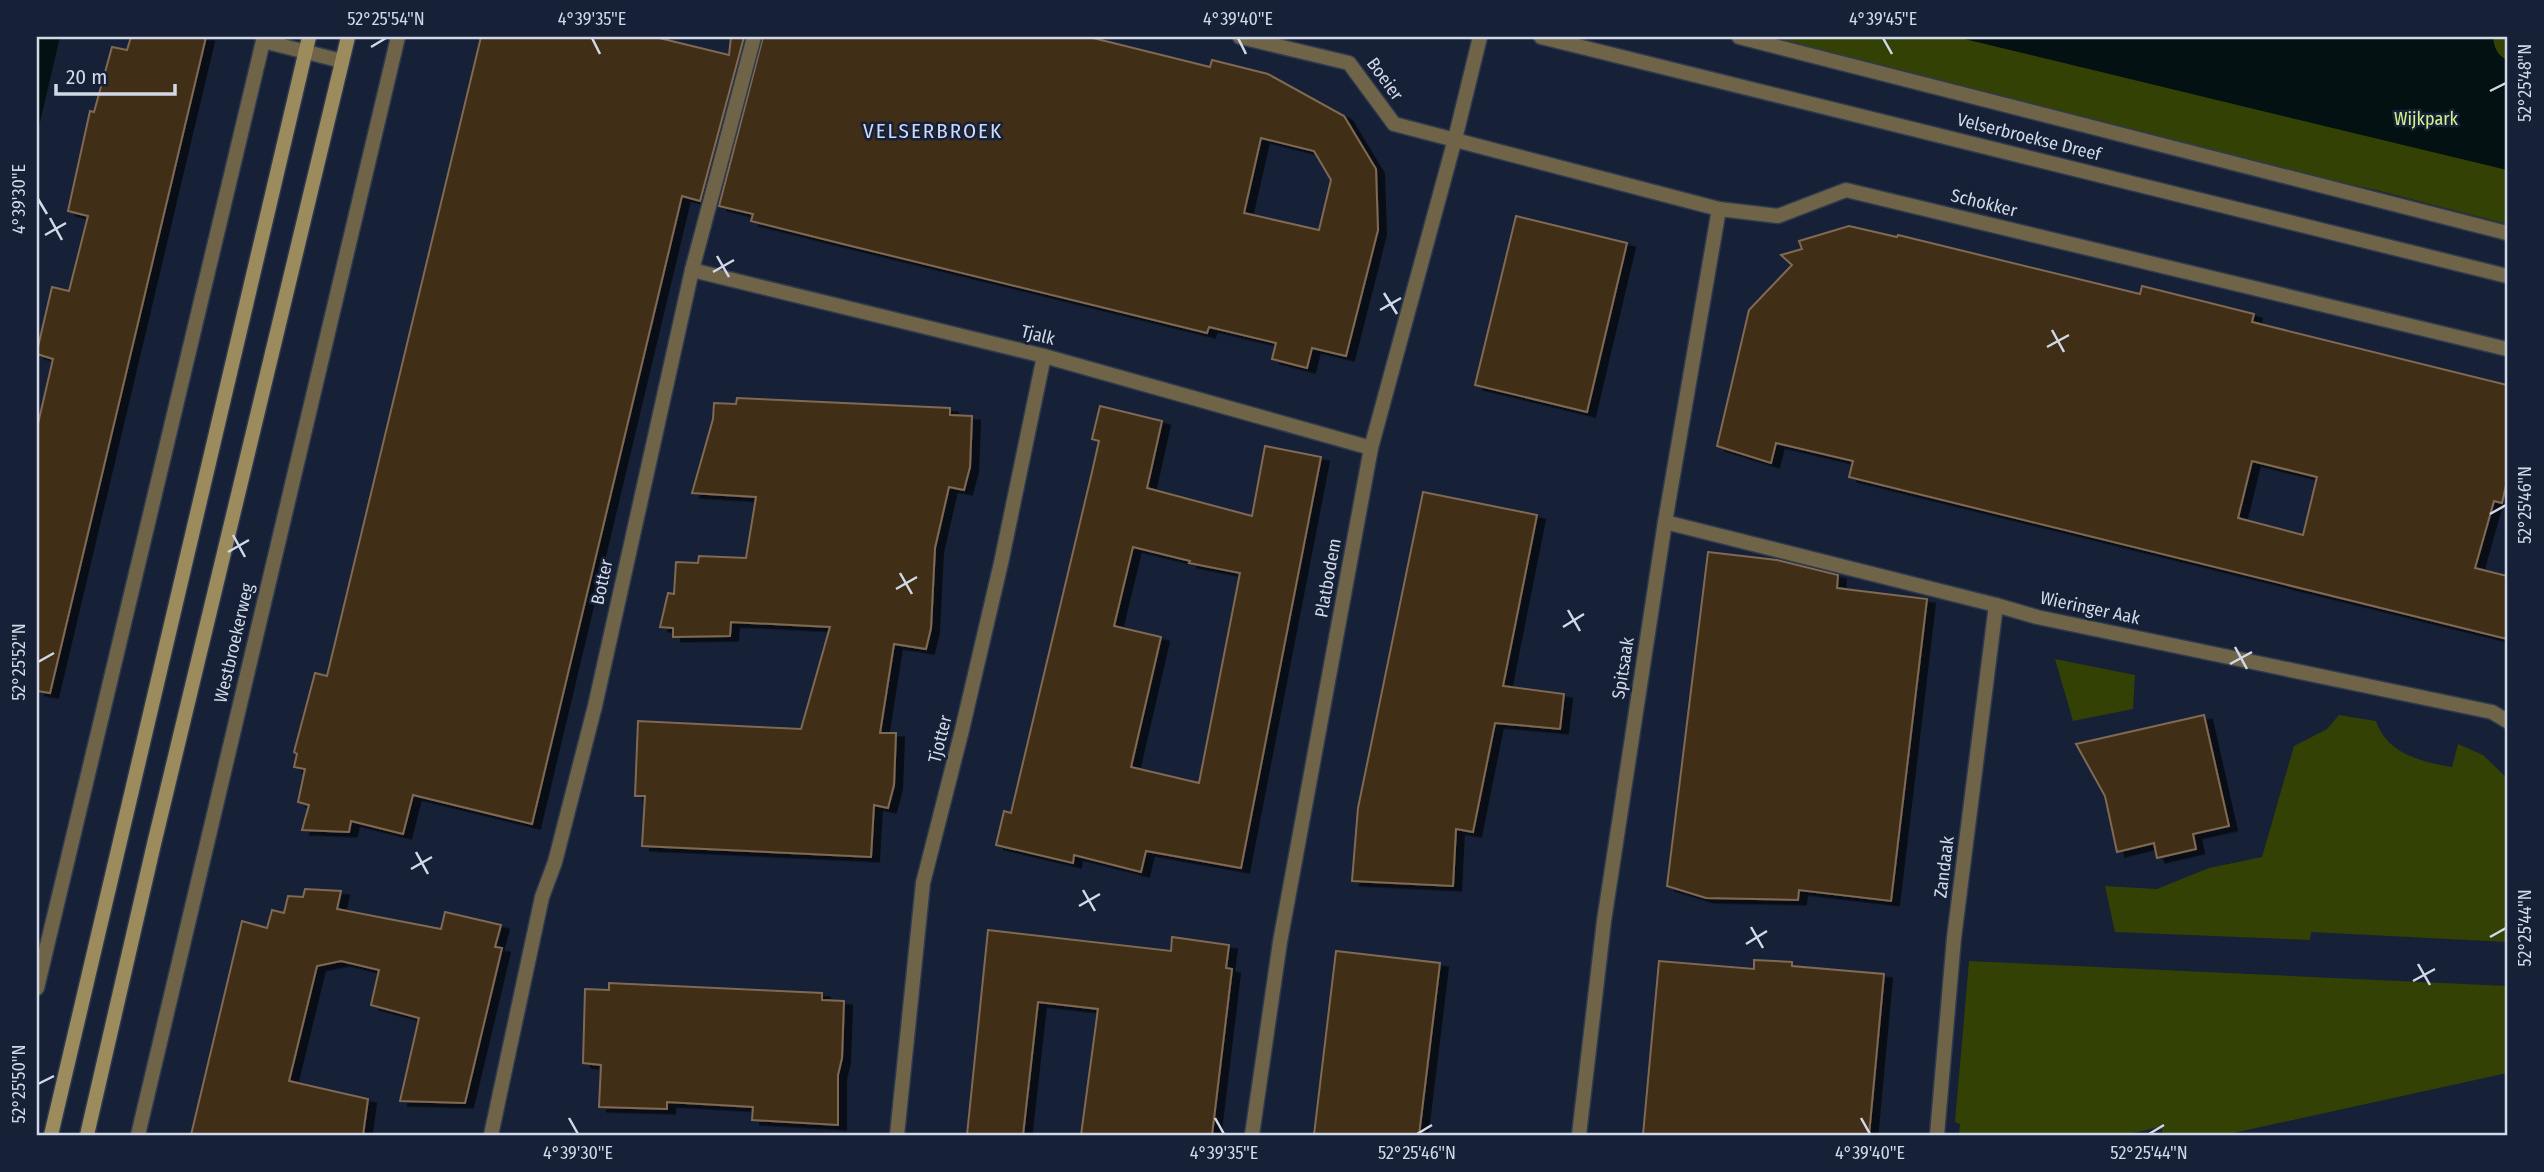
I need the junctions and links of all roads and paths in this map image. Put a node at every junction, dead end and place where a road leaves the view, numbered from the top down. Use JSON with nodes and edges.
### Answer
{"nodes":[{"id":1,"x":309,"y":37,"type":"edge"},
{"id":2,"x":348,"y":37,"type":"edge"},
{"id":3,"x":398,"y":37,"type":"edge"},
{"id":4,"x":754,"y":37,"type":"edge"},
{"id":5,"x":1240,"y":37,"type":"edge"},
{"id":6,"x":1480,"y":37,"type":"edge"},
{"id":7,"x":1541,"y":37,"type":"edge"},
{"id":8,"x":1739,"y":37,"type":"edge"},
{"id":9,"x":263,"y":39,"type":"edge"},
{"id":10,"x":306,"y":52,"type":"junction"},
{"id":11,"x":342,"y":61,"type":"junction"},
{"id":12,"x":1455,"y":139,"type":"junction"},
{"id":13,"x":1719,"y":209,"type":"junction"},
{"id":14,"x":2507,"y":233,"type":"edge"},
{"id":15,"x":692,"y":270,"type":"junction"},
{"id":16,"x":2507,"y":276,"type":"edge"},
{"id":17,"x":2507,"y":349,"type":"edge"},
{"id":18,"x":1044,"y":356,"type":"junction"},
{"id":19,"x":1371,"y":448,"type":"junction"},
{"id":20,"x":1665,"y":522,"type":"junction"},
{"id":21,"x":1996,"y":605,"type":"junction"},
{"id":22,"x":2507,"y":721,"type":"edge"},
{"id":23,"x":37,"y":988,"type":"edge"},
{"id":24,"x":51,"y":1135,"type":"edge"},
{"id":25,"x":87,"y":1135,"type":"edge"},
{"id":26,"x":138,"y":1135,"type":"edge"},
{"id":27,"x":491,"y":1135,"type":"edge"},
{"id":28,"x":897,"y":1135,"type":"edge"},
{"id":29,"x":1252,"y":1135,"type":"edge"},
{"id":30,"x":1579,"y":1135,"type":"edge"},
{"id":31,"x":1937,"y":1135,"type":"edge"}],
"edges":[{"from":1,"to":10,"type":"main road"},
{"from":2,"to":11,"type":"main road","name":"Westbroekerweg"},
{"from":3,"to":26,"type":"street","name":"Westbroekerweg"},
{"from":4,"to":15,"type":"street","name":"Botter"},
{"from":5,"to":12,"type":"street","name":"Boeier"},
{"from":6,"to":12,"type":"street","name":"Platbodem"},
{"from":7,"to":16,"type":"street","name":"Velserbroekse Dreef"},
{"from":8,"to":14,"type":"street","name":"Velserbroekse Dreef"},
{"from":9,"to":10,"type":"street"},
{"from":9,"to":23,"type":"street"},
{"from":10,"to":11,"type":"street"},
{"from":10,"to":24,"type":"main road"},
{"from":11,"to":25,"type":"main road","name":"Westbroekerweg"},
{"from":12,"to":13,"type":"street","name":"Schokker"},
{"from":12,"to":19,"type":"street","name":"Platbodem"},
{"from":13,"to":17,"type":"street","name":"Schokker"},
{"from":13,"to":20,"type":"street","name":"Spitsaak"},
{"from":15,"to":18,"type":"street","name":"Tjalk"},
{"from":15,"to":27,"type":"street","name":"Botter"},
{"from":18,"to":19,"type":"street","name":"Tjalk"},
{"from":18,"to":28,"type":"street","name":"Tjotter"},
{"from":19,"to":29,"type":"street","name":"Platbodem"},
{"from":20,"to":21,"type":"street","name":"Wieringer Aak"},
{"from":20,"to":30,"type":"street","name":"Spitsaak"},
{"from":21,"to":22,"type":"street","name":"Wieringer Aak"},
{"from":21,"to":31,"type":"street","name":"Zandaak"}]}
